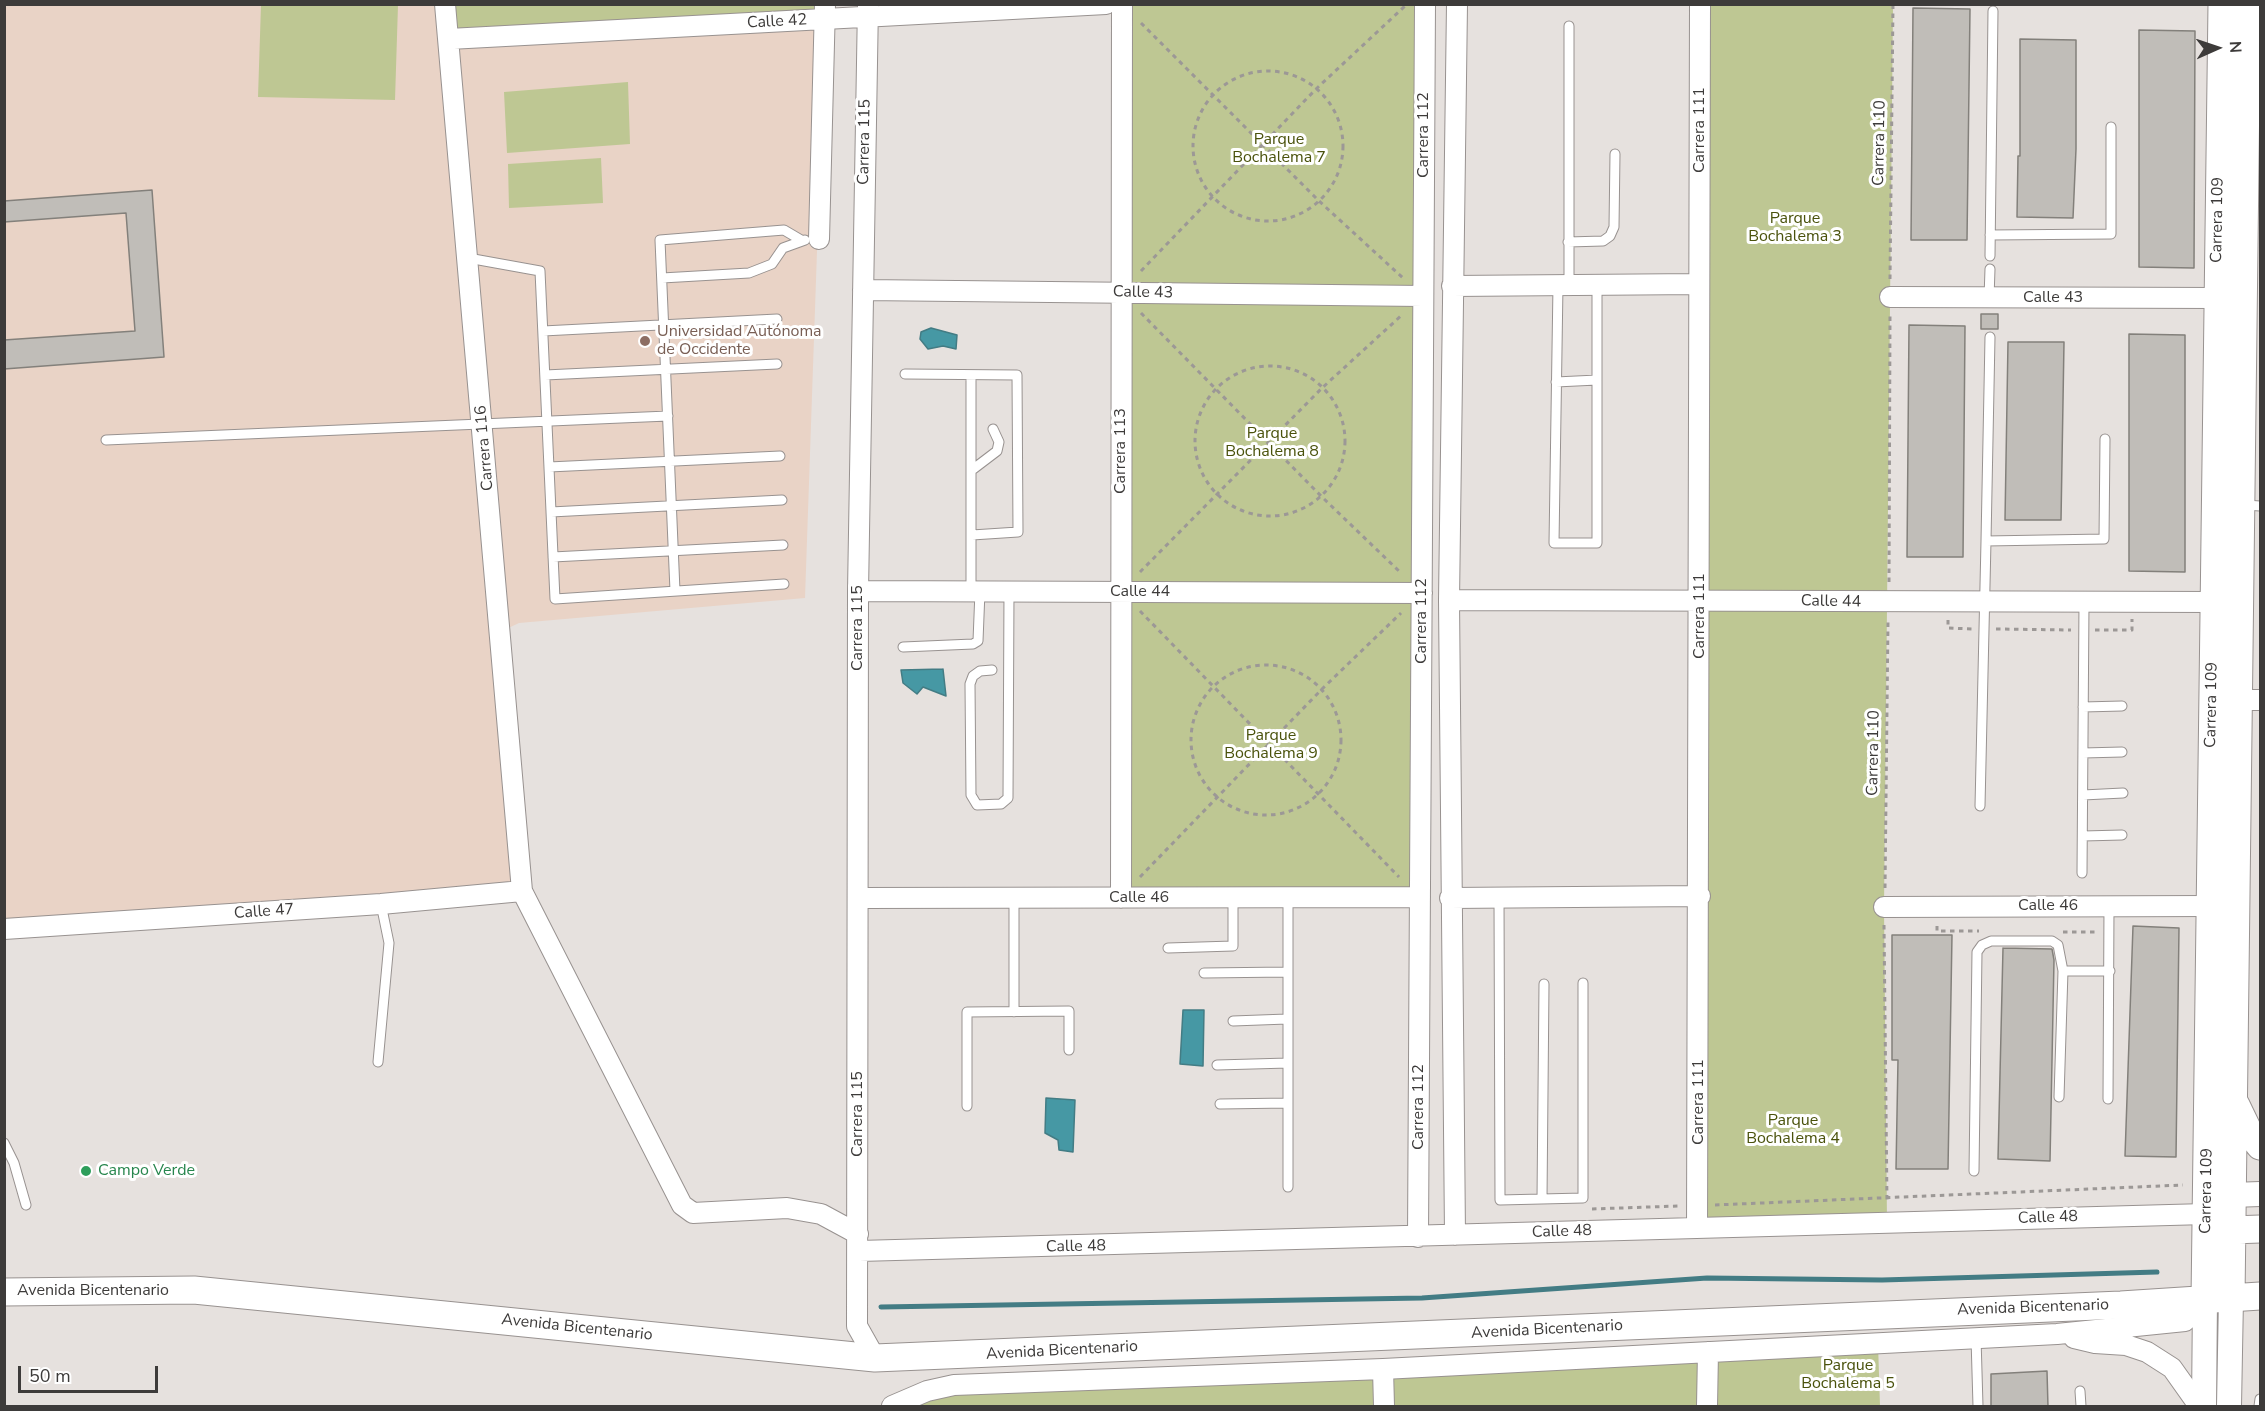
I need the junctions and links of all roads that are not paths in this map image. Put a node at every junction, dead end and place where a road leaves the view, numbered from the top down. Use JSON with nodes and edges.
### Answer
{"nodes":[{"id":1,"x":446,"y":4,"type":"edge"},
{"id":2,"x":1106,"y":4,"type":"edge"},
{"id":3,"x":1122,"y":4,"type":"edge"},
{"id":4,"x":1425,"y":4,"type":"edge"},
{"id":5,"x":1457,"y":4,"type":"edge"},
{"id":6,"x":1700,"y":4,"type":"edge"},
{"id":7,"x":2222,"y":4,"type":"edge"},
{"id":8,"x":2247,"y":4,"type":"edge"},
{"id":9,"x":868,"y":11,"type":"edge"},
{"id":10,"x":1993,"y":11,"type":"dead end"},
{"id":11,"x":825,"y":12,"type":"edge"},
{"id":12,"x":1569,"y":26,"type":"dead end"},
{"id":13,"x":449,"y":39,"type":"junction"},
{"id":14,"x":2112,"y":127,"type":"dead end"},
{"id":15,"x":1615,"y":154,"type":"dead end"},
{"id":16,"x":1990,"y":235,"type":"junction"},
{"id":17,"x":810,"y":239,"type":"junction"},
{"id":18,"x":1568,"y":242,"type":"junction"},
{"id":19,"x":2251,"y":247,"type":"edge"},
{"id":20,"x":1990,"y":256,"type":"dead end"},
{"id":21,"x":468,"y":258,"type":"junction"},
{"id":22,"x":1990,"y":269,"type":"dead end"},
{"id":23,"x":662,"y":278,"type":"junction"},
{"id":24,"x":1699,"y":284,"type":"junction"},
{"id":25,"x":1563,"y":285,"type":"junction"},
{"id":26,"x":1597,"y":285,"type":"junction"},
{"id":27,"x":1452,"y":286,"type":"junction"},
{"id":28,"x":863,"y":290,"type":"junction"},
{"id":29,"x":1121,"y":293,"type":"junction"},
{"id":30,"x":1423,"y":296,"type":"junction"},
{"id":31,"x":1890,"y":297,"type":"road end"},
{"id":32,"x":1989,"y":298,"type":"junction"},
{"id":33,"x":2217,"y":298,"type":"junction"},
{"id":34,"x":777,"y":319,"type":"dead end"},
{"id":35,"x":664,"y":325,"type":"junction"},
{"id":36,"x":543,"y":331,"type":"junction"},
{"id":37,"x":1990,"y":337,"type":"dead end"},
{"id":38,"x":777,"y":364,"type":"dead end"},
{"id":39,"x":666,"y":369,"type":"junction"},
{"id":40,"x":905,"y":374,"type":"dead end"},
{"id":41,"x":545,"y":375,"type":"junction"},
{"id":42,"x":971,"y":375,"type":"junction"},
{"id":43,"x":1597,"y":380,"type":"junction"},
{"id":44,"x":1556,"y":382,"type":"junction"},
{"id":45,"x":668,"y":416,"type":"junction"},
{"id":46,"x":547,"y":421,"type":"junction"},
{"id":47,"x":483,"y":423,"type":"junction"},
{"id":48,"x":993,"y":429,"type":"dead end"},
{"id":49,"x":2105,"y":439,"type":"dead end"},
{"id":50,"x":106,"y":440,"type":"dead end"},
{"id":51,"x":780,"y":456,"type":"dead end"},
{"id":52,"x":670,"y":461,"type":"junction"},
{"id":53,"x":549,"y":467,"type":"junction"},
{"id":54,"x":972,"y":470,"type":"junction"},
{"id":55,"x":782,"y":500,"type":"dead end"},
{"id":56,"x":2250,"y":505,"type":"edge"},
{"id":57,"x":672,"y":506,"type":"junction"},
{"id":58,"x":551,"y":512,"type":"junction"},
{"id":59,"x":972,"y":535,"type":"junction"},
{"id":60,"x":1986,"y":541,"type":"junction"},
{"id":61,"x":783,"y":545,"type":"dead end"},
{"id":62,"x":674,"y":551,"type":"junction"},
{"id":63,"x":553,"y":557,"type":"junction"},
{"id":64,"x":784,"y":584,"type":"dead end"},
{"id":65,"x":675,"y":591,"type":"junction"},
{"id":66,"x":858,"y":591,"type":"junction"},
{"id":67,"x":976,"y":591,"type":"junction"},
{"id":68,"x":1009,"y":591,"type":"junction"},
{"id":69,"x":1121,"y":591,"type":"junction"},
{"id":70,"x":1422,"y":593,"type":"junction"},
{"id":71,"x":1449,"y":600,"type":"junction"},
{"id":72,"x":1700,"y":600,"type":"junction"},
{"id":73,"x":2214,"y":602,"type":"junction"},
{"id":74,"x":1984,"y":603,"type":"junction"},
{"id":75,"x":2084,"y":603,"type":"junction"},
{"id":76,"x":903,"y":647,"type":"dead end"},
{"id":77,"x":992,"y":670,"type":"dead end"},
{"id":78,"x":2237,"y":700,"type":"edge"},
{"id":79,"x":2122,"y":706,"type":"dead end"},
{"id":80,"x":2083,"y":707,"type":"junction"},
{"id":81,"x":2122,"y":752,"type":"dead end"},
{"id":82,"x":2083,"y":753,"type":"junction"},
{"id":83,"x":2123,"y":793,"type":"dead end"},
{"id":84,"x":2083,"y":795,"type":"junction"},
{"id":85,"x":1980,"y":806,"type":"dead end"},
{"id":86,"x":2122,"y":835,"type":"dead end"},
{"id":87,"x":2083,"y":836,"type":"junction"},
{"id":88,"x":2082,"y":873,"type":"dead end"},
{"id":89,"x":522,"y":891,"type":"junction"},
{"id":90,"x":1700,"y":896,"type":"junction"},
{"id":91,"x":1288,"y":897,"type":"junction"},
{"id":92,"x":1420,"y":897,"type":"junction"},
{"id":93,"x":858,"y":898,"type":"junction"},
{"id":94,"x":1014,"y":898,"type":"junction"},
{"id":95,"x":1121,"y":898,"type":"junction"},
{"id":96,"x":1233,"y":898,"type":"junction"},
{"id":97,"x":1450,"y":898,"type":"junction"},
{"id":98,"x":1499,"y":898,"type":"junction"},
{"id":99,"x":381,"y":904,"type":"junction"},
{"id":100,"x":1884,"y":906,"type":"road end"},
{"id":101,"x":2109,"y":906,"type":"junction"},
{"id":102,"x":2211,"y":906,"type":"junction"},
{"id":103,"x":4,"y":929,"type":"edge"},
{"id":104,"x":1168,"y":948,"type":"dead end"},
{"id":105,"x":2110,"y":970,"type":"junction"},
{"id":106,"x":2063,"y":971,"type":"junction"},
{"id":107,"x":1287,"y":972,"type":"junction"},
{"id":108,"x":1204,"y":973,"type":"dead end"},
{"id":109,"x":1583,"y":983,"type":"dead end"},
{"id":110,"x":1544,"y":984,"type":"dead end"},
{"id":111,"x":1014,"y":1012,"type":"junction"},
{"id":112,"x":1287,"y":1019,"type":"junction"},
{"id":113,"x":1233,"y":1021,"type":"dead end"},
{"id":114,"x":1069,"y":1050,"type":"dead end"},
{"id":115,"x":378,"y":1062,"type":"dead end"},
{"id":116,"x":1288,"y":1064,"type":"junction"},
{"id":117,"x":1217,"y":1065,"type":"dead end"},
{"id":118,"x":2059,"y":1097,"type":"dead end"},
{"id":119,"x":2108,"y":1099,"type":"dead end"},
{"id":120,"x":2234,"y":1101,"type":"junction"},
{"id":121,"x":1288,"y":1103,"type":"junction"},
{"id":122,"x":1220,"y":1104,"type":"dead end"},
{"id":123,"x":967,"y":1106,"type":"dead end"},
{"id":124,"x":4,"y":1143,"type":"edge"},
{"id":125,"x":2260,"y":1146,"type":"edge"},
{"id":126,"x":1974,"y":1171,"type":"dead end"},
{"id":127,"x":1288,"y":1187,"type":"dead end"},
{"id":128,"x":2260,"y":1194,"type":"edge"},
{"id":129,"x":2232,"y":1195,"type":"junction"},
{"id":130,"x":1542,"y":1199,"type":"junction"},
{"id":131,"x":26,"y":1205,"type":"dead end"},
{"id":132,"x":2206,"y":1214,"type":"junction"},
{"id":133,"x":1697,"y":1228,"type":"junction"},
{"id":134,"x":2260,"y":1229,"type":"edge"},
{"id":135,"x":2232,"y":1230,"type":"junction"},
{"id":136,"x":1455,"y":1235,"type":"junction"},
{"id":137,"x":1418,"y":1237,"type":"junction"},
{"id":138,"x":859,"y":1243,"type":"junction"},
{"id":139,"x":2214,"y":1291,"type":"junction"},
{"id":140,"x":4,"y":1292,"type":"edge"},
{"id":141,"x":2260,"y":1296,"type":"edge"},
{"id":142,"x":2057,"y":1334,"type":"junction"},
{"id":143,"x":1976,"y":1338,"type":"junction"},
{"id":144,"x":1708,"y":1352,"type":"junction"},
{"id":145,"x":875,"y":1358,"type":"junction"},
{"id":146,"x":1383,"y":1369,"type":"junction"},
{"id":147,"x":2080,"y":1391,"type":"dead end"},
{"id":148,"x":2260,"y":1399,"type":"edge"},
{"id":149,"x":892,"y":1407,"type":"edge"},
{"id":150,"x":1384,"y":1407,"type":"edge"},
{"id":151,"x":1707,"y":1407,"type":"edge"},
{"id":152,"x":1978,"y":1407,"type":"edge"},
{"id":153,"x":2080,"y":1407,"type":"edge"},
{"id":154,"x":2199,"y":1407,"type":"edge"},
{"id":155,"x":2204,"y":1407,"type":"edge"},
{"id":156,"x":2229,"y":1407,"type":"edge"},
{"id":157,"x":2259,"y":1407,"type":"edge"}],
"edges":[{"from":1,"to":13,"type":"street","name":"Carrera 116"},
{"from":2,"to":9,"type":"street","name":"Calle 42"},
{"from":3,"to":29,"type":"street","name":"Carrera 113"},
{"from":4,"to":30,"type":"street","name":"Carrera 112"},
{"from":5,"to":27,"type":"street","name":"Carrera 112"},
{"from":6,"to":24,"type":"street","name":"Carrera 111"},
{"from":7,"to":33,"type":"main road","name":"Carrera 109"},
{"from":8,"to":19,"type":"main road","name":"Carrera 109"},
{"from":9,"to":11,"type":"street","name":"Calle 42"},
{"from":9,"to":28,"type":"street","name":"Carrera 115"},
{"from":10,"to":16,"type":"lane"},
{"from":11,"to":13,"type":"street","name":"Calle 42"},
{"from":11,"to":17,"type":"street"},
{"from":12,"to":18,"type":"lane"},
{"from":13,"to":21,"type":"street","name":"Carrera 116"},
{"from":14,"to":16,"type":"lane"},
{"from":15,"to":18,"type":"lane"},
{"from":16,"to":20,"type":"lane"},
{"from":17,"to":23,"type":"lane"},
{"from":17,"to":23,"type":"lane"},
{"from":18,"to":25,"type":"lane"},
{"from":19,"to":56,"type":"main road","name":"Carrera 109"},
{"from":21,"to":36,"type":"lane"},
{"from":21,"to":47,"type":"street","name":"Carrera 116"},
{"from":22,"to":32,"type":"lane"},
{"from":23,"to":35,"type":"lane"},
{"from":24,"to":26,"type":"street"},
{"from":24,"to":72,"type":"street","name":"Carrera 111"},
{"from":25,"to":26,"type":"street"},
{"from":25,"to":27,"type":"street"},
{"from":25,"to":44,"type":"lane"},
{"from":26,"to":43,"type":"lane"},
{"from":27,"to":71,"type":"street","name":"Carrera 112"},
{"from":28,"to":29,"type":"street","name":"Calle 43"},
{"from":28,"to":66,"type":"street","name":"Carrera 115"},
{"from":29,"to":30,"type":"street","name":"Calle 43"},
{"from":29,"to":69,"type":"street","name":"Carrera 113"},
{"from":30,"to":70,"type":"street","name":"Carrera 112"},
{"from":31,"to":32,"type":"street","name":"Calle 43"},
{"from":32,"to":33,"type":"street","name":"Calle 43"},
{"from":33,"to":73,"type":"main road","name":"Carrera 109"},
{"from":34,"to":35,"type":"lane"},
{"from":35,"to":36,"type":"lane"},
{"from":35,"to":39,"type":"lane"},
{"from":36,"to":41,"type":"lane"},
{"from":37,"to":60,"type":"lane"},
{"from":38,"to":39,"type":"lane"},
{"from":39,"to":41,"type":"lane"},
{"from":39,"to":45,"type":"lane"},
{"from":40,"to":42,"type":"lane"},
{"from":41,"to":46,"type":"lane"},
{"from":42,"to":54,"type":"lane"},
{"from":42,"to":59,"type":"lane"},
{"from":43,"to":44,"type":"lane"},
{"from":43,"to":44,"type":"lane"},
{"from":45,"to":46,"type":"lane"},
{"from":45,"to":52,"type":"lane"},
{"from":46,"to":47,"type":"lane"},
{"from":46,"to":53,"type":"lane"},
{"from":47,"to":50,"type":"lane"},
{"from":47,"to":89,"type":"street","name":"Carrera 116"},
{"from":48,"to":54,"type":"lane"},
{"from":49,"to":60,"type":"lane"},
{"from":51,"to":52,"type":"lane"},
{"from":52,"to":53,"type":"lane"},
{"from":52,"to":57,"type":"lane"},
{"from":53,"to":58,"type":"lane"},
{"from":54,"to":59,"type":"lane"},
{"from":55,"to":57,"type":"lane"},
{"from":56,"to":78,"type":"main road","name":"Carrera 109"},
{"from":57,"to":58,"type":"lane"},
{"from":57,"to":62,"type":"lane"},
{"from":58,"to":63,"type":"lane"},
{"from":59,"to":67,"type":"lane"},
{"from":60,"to":74,"type":"lane"},
{"from":61,"to":62,"type":"lane"},
{"from":62,"to":63,"type":"lane"},
{"from":62,"to":65,"type":"lane"},
{"from":63,"to":65,"type":"lane"},
{"from":64,"to":65,"type":"lane"},
{"from":66,"to":67,"type":"street","name":"Calle 44"},
{"from":66,"to":93,"type":"street","name":"Carrera 115"},
{"from":67,"to":68,"type":"street","name":"Calle 44"},
{"from":67,"to":76,"type":"lane"},
{"from":68,"to":69,"type":"street","name":"Calle 44"},
{"from":68,"to":77,"type":"lane"},
{"from":69,"to":70,"type":"street","name":"Calle 44"},
{"from":69,"to":95,"type":"street","name":"Carrera 113"},
{"from":70,"to":92,"type":"street","name":"Carrera 112"},
{"from":71,"to":72,"type":"street","name":"Calle 44"},
{"from":71,"to":97,"type":"street","name":"Carrera 112"},
{"from":72,"to":74,"type":"street","name":"Calle 44"},
{"from":72,"to":90,"type":"street","name":"Carrera 111"},
{"from":73,"to":75,"type":"street","name":"Calle 44"},
{"from":73,"to":78,"type":"main road","name":"Carrera 109"},
{"from":74,"to":75,"type":"street","name":"Calle 44"},
{"from":74,"to":85,"type":"lane"},
{"from":75,"to":80,"type":"lane"},
{"from":78,"to":102,"type":"main road","name":"Carrera 109"},
{"from":78,"to":120,"type":"main road","name":"Carrera 109"},
{"from":79,"to":80,"type":"lane"},
{"from":80,"to":82,"type":"lane"},
{"from":81,"to":82,"type":"lane"},
{"from":82,"to":84,"type":"lane"},
{"from":83,"to":84,"type":"lane"},
{"from":84,"to":87,"type":"lane"},
{"from":86,"to":87,"type":"lane"},
{"from":87,"to":88,"type":"lane"},
{"from":89,"to":99,"type":"street","name":"Calle 47"},
{"from":89,"to":138,"type":"street"},
{"from":90,"to":98,"type":"street"},
{"from":90,"to":133,"type":"street","name":"Carrera 111"},
{"from":91,"to":92,"type":"street","name":"Calle 46"},
{"from":91,"to":96,"type":"street","name":"Calle 46"},
{"from":91,"to":107,"type":"lane"},
{"from":92,"to":137,"type":"street","name":"Carrera 112"},
{"from":93,"to":94,"type":"street","name":"Calle 46"},
{"from":93,"to":138,"type":"street","name":"Carrera 115"},
{"from":94,"to":95,"type":"street","name":"Calle 46"},
{"from":94,"to":111,"type":"lane"},
{"from":95,"to":96,"type":"street","name":"Calle 46"},
{"from":96,"to":104,"type":"lane"},
{"from":97,"to":98,"type":"street"},
{"from":97,"to":136,"type":"street","name":"Carrera 112"},
{"from":98,"to":130,"type":"lane"},
{"from":99,"to":103,"type":"street","name":"Calle 47"},
{"from":99,"to":115,"type":"lane"},
{"from":100,"to":101,"type":"street","name":"Calle 46"},
{"from":101,"to":102,"type":"street","name":"Calle 46"},
{"from":101,"to":105,"type":"lane"},
{"from":102,"to":132,"type":"main road","name":"Carrera 109"},
{"from":105,"to":106,"type":"lane"},
{"from":105,"to":119,"type":"lane"},
{"from":106,"to":118,"type":"lane"},
{"from":106,"to":126,"type":"lane"},
{"from":107,"to":108,"type":"lane"},
{"from":107,"to":112,"type":"lane"},
{"from":109,"to":130,"type":"lane"},
{"from":110,"to":130,"type":"lane"},
{"from":111,"to":114,"type":"lane"},
{"from":111,"to":123,"type":"lane"},
{"from":112,"to":113,"type":"lane"},
{"from":112,"to":116,"type":"lane"},
{"from":116,"to":117,"type":"lane"},
{"from":116,"to":121,"type":"lane"},
{"from":120,"to":125,"type":"main road"},
{"from":120,"to":129,"type":"main road","name":"Carrera 109"},
{"from":121,"to":122,"type":"lane"},
{"from":121,"to":127,"type":"lane"},
{"from":124,"to":131,"type":"lane"},
{"from":128,"to":129,"type":"street"},
{"from":129,"to":132,"type":"street"},
{"from":129,"to":135,"type":"main road","name":"Carrera 109"},
{"from":132,"to":133,"type":"street","name":"Calle 48"},
{"from":132,"to":135,"type":"main road"},
{"from":132,"to":139,"type":"main road","name":"Carrera 109"},
{"from":133,"to":136,"type":"street","name":"Calle 48"},
{"from":134,"to":135,"type":"main road"},
{"from":135,"to":139,"type":"main road","name":"Carrera 109"},
{"from":136,"to":137,"type":"street","name":"Calle 48"},
{"from":137,"to":138,"type":"street","name":"Calle 48"},
{"from":138,"to":145,"type":"street","name":"Carrera 115"},
{"from":139,"to":141,"type":"main road"},
{"from":139,"to":142,"type":"street"},
{"from":139,"to":145,"type":"main road","name":"Avenida Bicentenario"},
{"from":139,"to":155,"type":"street","name":"Carrera 109"},
{"from":139,"to":156,"type":"street","name":"Carrera 109"},
{"from":140,"to":145,"type":"main road","name":"Avenida Bicentenario"},
{"from":142,"to":143,"type":"street"},
{"from":142,"to":154,"type":"street"},
{"from":143,"to":144,"type":"street"},
{"from":143,"to":152,"type":"lane"},
{"from":144,"to":146,"type":"street"},
{"from":144,"to":151,"type":"street"},
{"from":146,"to":149,"type":"street"},
{"from":146,"to":150,"type":"street"},
{"from":147,"to":153,"type":"lane"},
{"from":148,"to":157,"type":"lane"}]}
